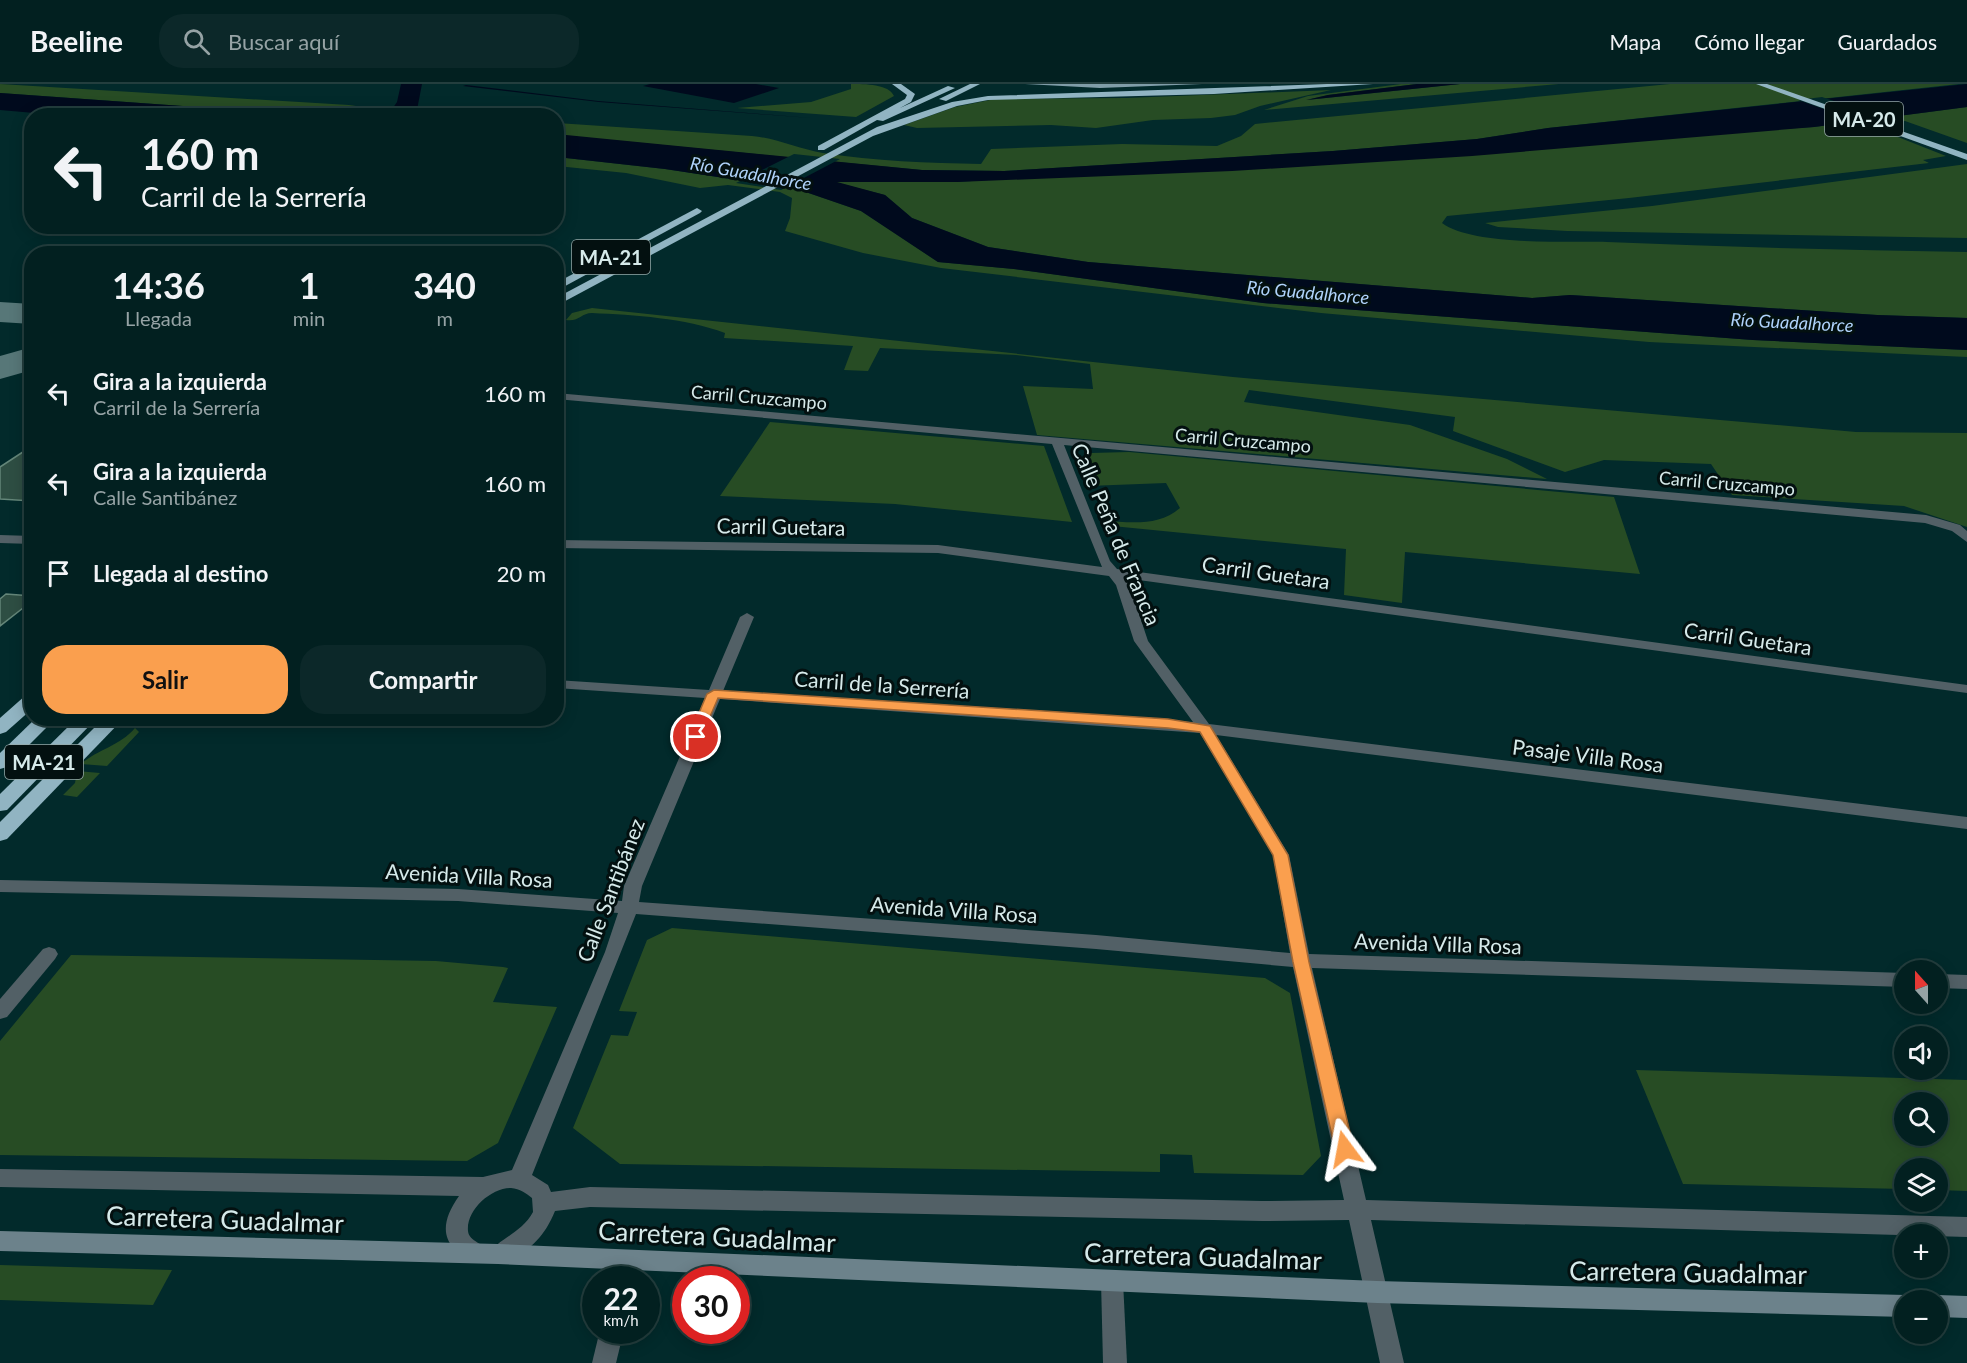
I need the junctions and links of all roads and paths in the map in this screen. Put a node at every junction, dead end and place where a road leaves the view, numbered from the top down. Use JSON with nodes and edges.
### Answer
{"nodes":[{"id":1,"x":896,"y":84,"type":"edge"},
{"id":2,"x":958,"y":84,"type":"edge"},
{"id":3,"x":976,"y":84,"type":"edge"},
{"id":4,"x":1028,"y":84,"type":"edge"},
{"id":5,"x":1036,"y":84,"type":"edge"},
{"id":6,"x":1199,"y":84,"type":"edge"},
{"id":7,"x":1281,"y":84,"type":"edge"},
{"id":8,"x":1369,"y":84,"type":"edge"},
{"id":9,"x":1760,"y":84,"type":"edge"},
{"id":10,"x":1775,"y":84,"type":"edge"},
{"id":11,"x":1126,"y":95,"type":"junction"},
{"id":12,"x":868,"y":123,"type":"junction"},
{"id":13,"x":891,"y":126,"type":"junction"},
{"id":14,"x":1967,"y":150,"type":"edge"},
{"id":15,"x":815,"y":151,"type":"dead end"},
{"id":16,"x":1967,"y":157,"type":"edge"},
{"id":17,"x":709,"y":206,"type":"dead end"},
{"id":18,"x":564,"y":284,"type":"edge"},
{"id":19,"x":587,"y":286,"type":"junction"},
{"id":20,"x":564,"y":299,"type":"edge"},
{"id":21,"x":564,"y":305,"type":"edge"},
{"id":22,"x":564,"y":397,"type":"edge"},
{"id":23,"x":1057,"y":442,"type":"junction"},
{"id":24,"x":1967,"y":538,"type":"edge"},
{"id":25,"x":0,"y":540,"type":"edge"},
{"id":26,"x":24,"y":540,"type":"edge"},
{"id":27,"x":564,"y":544,"type":"edge"},
{"id":28,"x":1113,"y":573,"type":"junction"},
{"id":29,"x":747,"y":617,"type":"dead end"},
{"id":30,"x":564,"y":685,"type":"edge"},
{"id":31,"x":1967,"y":689,"type":"edge"},
{"id":32,"x":714,"y":694,"type":"junction"},
{"id":33,"x":24,"y":706,"type":"edge"},
{"id":34,"x":39,"y":726,"type":"edge"},
{"id":35,"x":80,"y":726,"type":"edge"},
{"id":36,"x":107,"y":726,"type":"edge"},
{"id":37,"x":0,"y":728,"type":"edge"},
{"id":38,"x":1205,"y":729,"type":"junction"},
{"id":39,"x":0,"y":763,"type":"edge"},
{"id":40,"x":0,"y":805,"type":"edge"},
{"id":41,"x":1967,"y":823,"type":"edge"},
{"id":42,"x":0,"y":834,"type":"edge"},
{"id":43,"x":0,"y":886,"type":"edge"},
{"id":44,"x":630,"y":907,"type":"junction"},
{"id":45,"x":49,"y":954,"type":"dead end"},
{"id":46,"x":1301,"y":962,"type":"junction"},
{"id":47,"x":1894,"y":980,"type":"edge"},
{"id":48,"x":1948,"y":981,"type":"edge"},
{"id":49,"x":1967,"y":982,"type":"edge"},
{"id":50,"x":0,"y":1012,"type":"edge"},
{"id":51,"x":0,"y":1178,"type":"edge"},
{"id":52,"x":519,"y":1180,"type":"junction"},
{"id":53,"x":484,"y":1187,"type":"junction"},
{"id":54,"x":543,"y":1203,"type":"junction"},
{"id":55,"x":1359,"y":1210,"type":"junction"},
{"id":56,"x":1967,"y":1227,"type":"edge"},
{"id":57,"x":0,"y":1241,"type":"edge"},
{"id":58,"x":491,"y":1254,"type":"junction"},
{"id":59,"x":594,"y":1266,"type":"edge"},
{"id":60,"x":660,"y":1271,"type":"edge"},
{"id":61,"x":1112,"y":1281,"type":"junction"},
{"id":62,"x":1377,"y":1293,"type":"junction"},
{"id":63,"x":1894,"y":1306,"type":"edge"},
{"id":64,"x":1948,"y":1306,"type":"edge"},
{"id":65,"x":1967,"y":1307,"type":"edge"},
{"id":66,"x":609,"y":1344,"type":"edge"},
{"id":67,"x":604,"y":1363,"type":"edge"},
{"id":68,"x":1115,"y":1363,"type":"edge"},
{"id":69,"x":1392,"y":1363,"type":"edge"}],
"edges":[{"from":1,"to":12,"type":"highway"},
{"from":2,"to":12,"type":"highway"},
{"from":3,"to":13,"type":"highway","number":"MA-21"},
{"from":4,"to":5,"type":"main road"},
{"from":5,"to":6,"type":"main road"},
{"from":7,"to":11,"type":"highway"},
{"from":8,"to":11,"type":"highway"},
{"from":9,"to":16,"type":"highway","number":"MA-20"},
{"from":10,"to":14,"type":"highway","number":"MA-20"},
{"from":11,"to":13,"type":"highway"},
{"from":12,"to":15,"type":"highway"},
{"from":13,"to":19,"type":"highway","number":"MA-21"},
{"from":17,"to":18,"type":"highway","number":"MA-21"},
{"from":19,"to":20,"type":"highway","number":"MA-21"},
{"from":19,"to":21,"type":"highway"},
{"from":22,"to":23,"type":"street","name":"Carril Cruzcampo"},
{"from":23,"to":24,"type":"street","name":"Carril Cruzcampo"},
{"from":23,"to":28,"type":"street","name":"Calle Peña de Francia"},
{"from":25,"to":26,"type":"street"},
{"from":27,"to":28,"type":"street","name":"Carril Guetara"},
{"from":28,"to":31,"type":"street","name":"Carril Guetara"},
{"from":28,"to":38,"type":"street","name":"Calle Peña de Francia"},
{"from":29,"to":32,"type":"street","name":"Calle Santibánez"},
{"from":30,"to":32,"type":"street","name":"Carril de la Serrería"},
{"from":32,"to":38,"type":"street","name":"Carril de la Serrería"},
{"from":32,"to":44,"type":"street","name":"Calle Santibánez"},
{"from":33,"to":37,"type":"highway"},
{"from":34,"to":39,"type":"highway","number":"MA-21"},
{"from":35,"to":40,"type":"highway","number":"MA-21"},
{"from":36,"to":42,"type":"highway"},
{"from":38,"to":41,"type":"street","name":"Pasaje Villa Rosa"},
{"from":38,"to":46,"type":"street","name":"Calle Peña de Francia"},
{"from":43,"to":44,"type":"street","name":"Avenida Villa Rosa"},
{"from":44,"to":46,"type":"street","name":"Avenida Villa Rosa"},
{"from":44,"to":52,"type":"street","name":"Calle Santibánez"},
{"from":45,"to":50,"type":"street"},
{"from":46,"to":47,"type":"street","name":"Avenida Villa Rosa"},
{"from":46,"to":55,"type":"street","name":"Calle Peña de Francia"},
{"from":48,"to":49,"type":"street"},
{"from":51,"to":53,"type":"street"},
{"from":52,"to":53,"type":"street"},
{"from":52,"to":54,"type":"street"},
{"from":53,"to":58,"type":"street","name":"Carretera Guadalmar"},
{"from":54,"to":55,"type":"street"},
{"from":54,"to":58,"type":"street","name":"Carretera Guadalmar"},
{"from":55,"to":56,"type":"street"},
{"from":55,"to":62,"type":"street","name":"Calle Peña de Francia"},
{"from":57,"to":58,"type":"street","name":"Carretera Guadalmar"},
{"from":58,"to":59,"type":"street","name":"Carretera Guadalmar"},
{"from":60,"to":61,"type":"street","name":"Carretera Guadalmar"},
{"from":61,"to":62,"type":"street","name":"Carretera Guadalmar"},
{"from":61,"to":68,"type":"street"},
{"from":62,"to":63,"type":"street","name":"Carretera Guadalmar"},
{"from":62,"to":69,"type":"street","name":"Calle Peña de Francia"},
{"from":64,"to":65,"type":"street"},
{"from":66,"to":67,"type":"street"}]}
